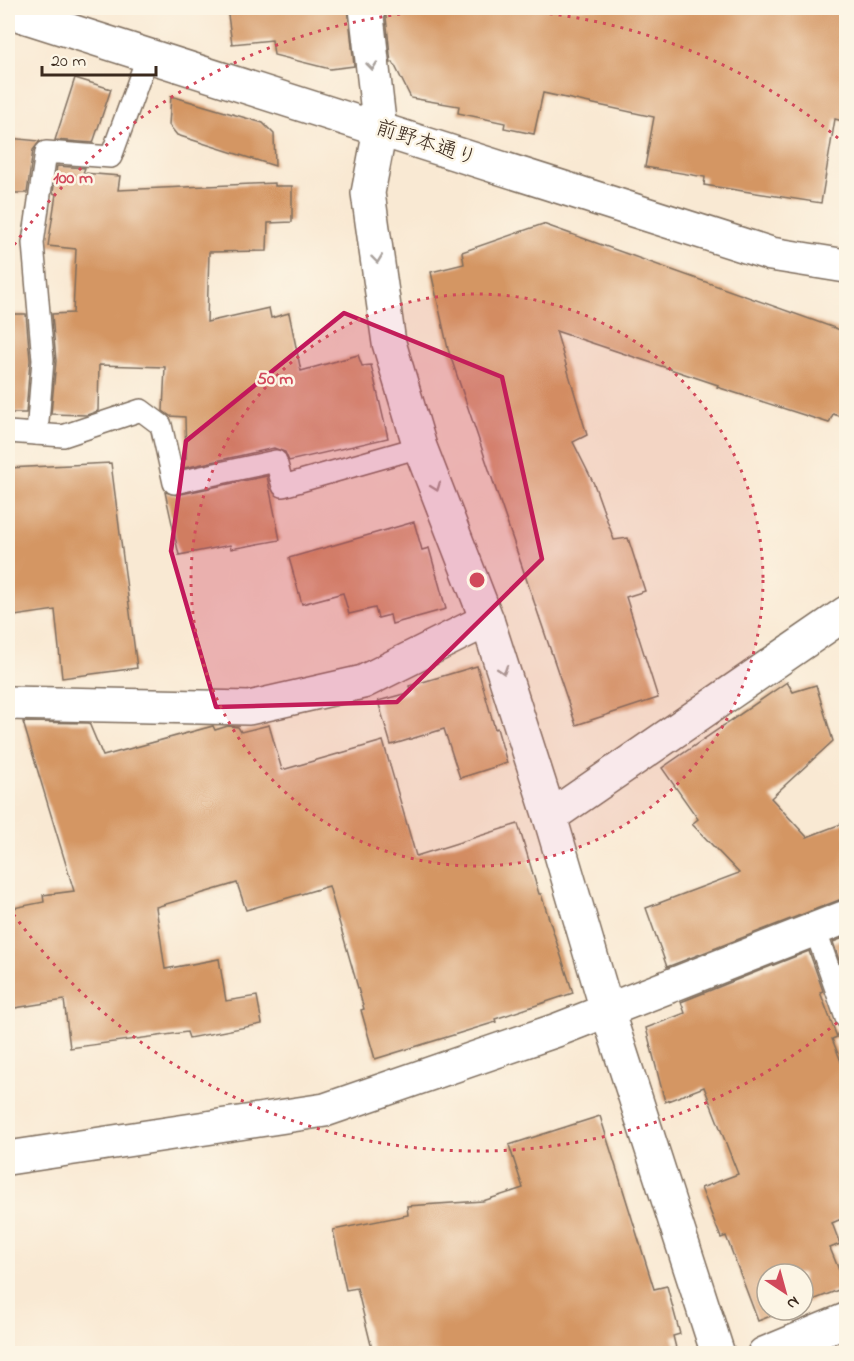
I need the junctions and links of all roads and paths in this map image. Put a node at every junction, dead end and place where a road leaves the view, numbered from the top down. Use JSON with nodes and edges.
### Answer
{"nodes":[{"id":1,"x":366,"y":8,"type":"edge"},
{"id":2,"x":8,"y":11,"type":"edge"},
{"id":3,"x":148,"y":55,"type":"junction"},
{"id":4,"x":380,"y":130,"type":"junction"},
{"id":5,"x":846,"y":266,"type":"edge"},
{"id":6,"x":8,"y":432,"type":"edge"},
{"id":7,"x":37,"y":434,"type":"junction"},
{"id":8,"x":420,"y":447,"type":"junction"},
{"id":9,"x":846,"y":613,"type":"edge"},
{"id":10,"x":488,"y":620,"type":"junction"},
{"id":11,"x":8,"y":703,"type":"edge"},
{"id":12,"x":550,"y":817,"type":"junction"},
{"id":13,"x":846,"y":917,"type":"edge"},
{"id":14,"x":815,"y":928,"type":"junction"},
{"id":15,"x":607,"y":1010,"type":"junction"},
{"id":16,"x":846,"y":1018,"type":"edge"},
{"id":17,"x":8,"y":1158,"type":"edge"},
{"id":18,"x":846,"y":1320,"type":"edge"},
{"id":19,"x":718,"y":1353,"type":"edge"},
{"id":20,"x":764,"y":1353,"type":"edge"}],
"edges":[{"from":1,"to":4,"type":"street","one_way":true},
{"from":2,"to":3,"type":"street","name":"前野本通り"},
{"from":3,"to":4,"type":"street","name":"前野本通り"},
{"from":3,"to":7,"type":"lane"},
{"from":4,"to":5,"type":"street","name":"前野本通り"},
{"from":4,"to":8,"type":"street","one_way":true},
{"from":6,"to":7,"type":"lane"},
{"from":7,"to":8,"type":"lane"},
{"from":8,"to":10,"type":"street","one_way":true},
{"from":9,"to":12,"type":"street"},
{"from":10,"to":11,"type":"street"},
{"from":10,"to":12,"type":"street","one_way":true},
{"from":12,"to":15,"type":"street"},
{"from":13,"to":14,"type":"street"},
{"from":14,"to":15,"type":"street"},
{"from":14,"to":16,"type":"lane"},
{"from":15,"to":17,"type":"street"},
{"from":15,"to":19,"type":"street"},
{"from":18,"to":20,"type":"street"}]}
